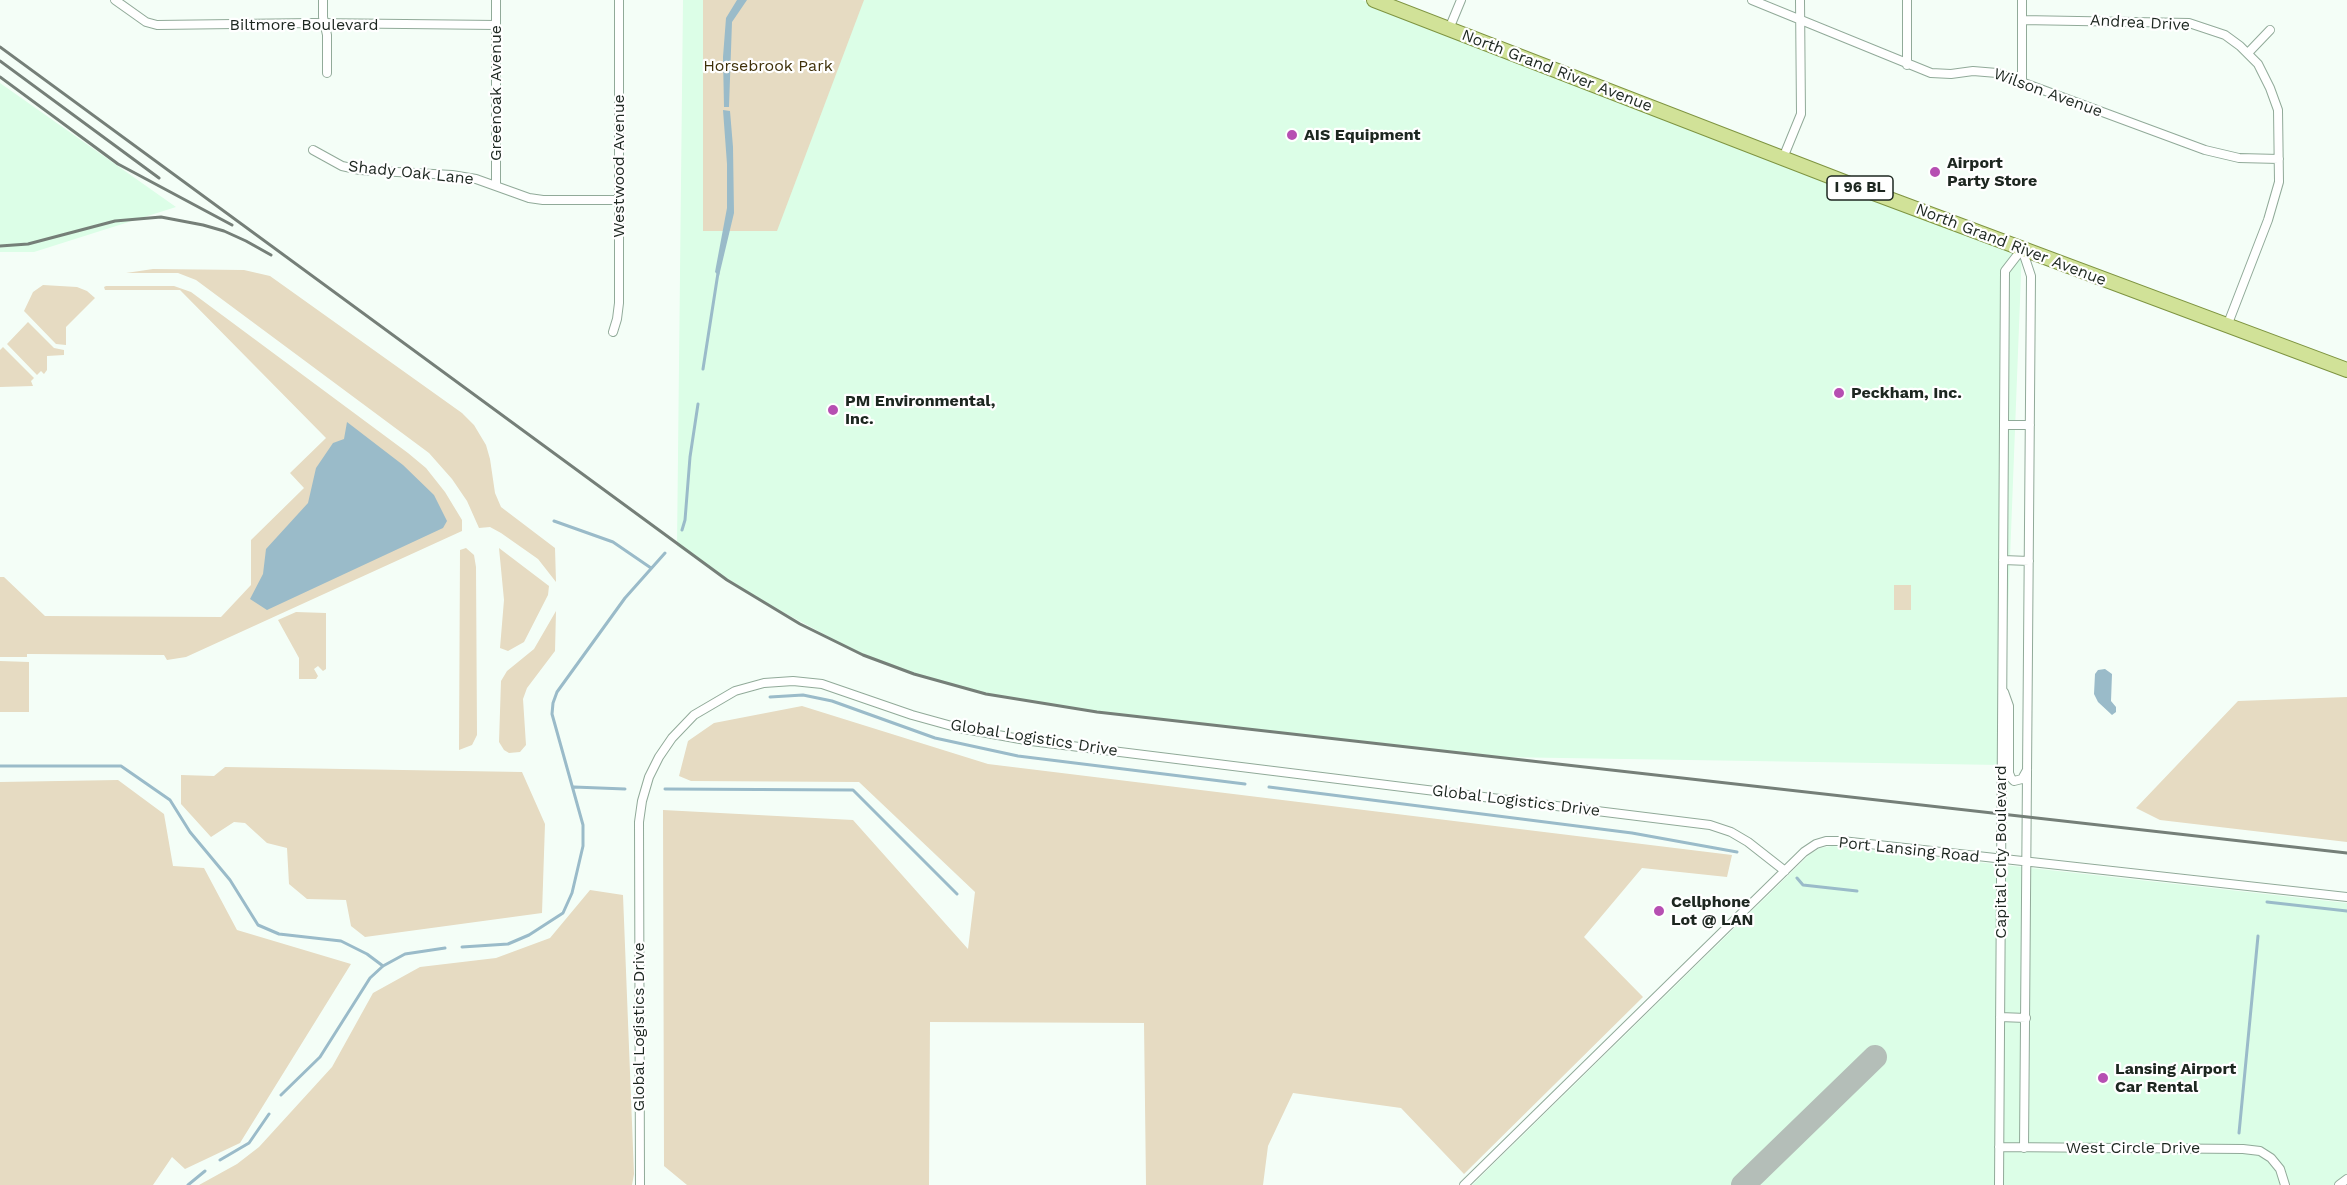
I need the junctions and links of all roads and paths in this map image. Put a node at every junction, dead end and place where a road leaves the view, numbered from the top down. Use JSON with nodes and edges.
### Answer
{"nodes":[{"id":1,"x":323,"y":0,"type":"edge"},
{"id":2,"x":496,"y":0,"type":"edge"},
{"id":3,"x":619,"y":0,"type":"edge"},
{"id":4,"x":1374,"y":0,"type":"edge"},
{"id":5,"x":1461,"y":0,"type":"edge"},
{"id":6,"x":1752,"y":0,"type":"edge"},
{"id":7,"x":1800,"y":0,"type":"edge"},
{"id":8,"x":1907,"y":0,"type":"edge"},
{"id":9,"x":2022,"y":0,"type":"edge"},
{"id":10,"x":117,"y":1,"type":"edge"},
{"id":11,"x":1800,"y":19,"type":"junction"},
{"id":12,"x":2022,"y":20,"type":"junction"},
{"id":13,"x":325,"y":24,"type":"junction"},
{"id":14,"x":496,"y":25,"type":"junction"},
{"id":15,"x":1449,"y":29,"type":"junction"},
{"id":16,"x":2270,"y":30,"type":"dead end"},
{"id":17,"x":2248,"y":53,"type":"junction"},
{"id":18,"x":1907,"y":65,"type":"junction"},
{"id":19,"x":327,"y":73,"type":"dead end"},
{"id":20,"x":2022,"y":81,"type":"junction"},
{"id":21,"x":313,"y":150,"type":"dead end"},
{"id":22,"x":1783,"y":158,"type":"junction"},
{"id":23,"x":2280,"y":159,"type":"junction"},
{"id":24,"x":496,"y":185,"type":"junction"},
{"id":25,"x":618,"y":200,"type":"junction"},
{"id":26,"x":2022,"y":249,"type":"junction"},
{"id":27,"x":2228,"y":326,"type":"junction"},
{"id":28,"x":613,"y":332,"type":"dead end"},
{"id":29,"x":2347,"y":370,"type":"edge"},
{"id":30,"x":2004,"y":425,"type":"junction"},
{"id":31,"x":2030,"y":425,"type":"junction"},
{"id":32,"x":2003,"y":560,"type":"junction"},
{"id":33,"x":2029,"y":561,"type":"junction"},
{"id":34,"x":2001,"y":686,"type":"junction"},
{"id":35,"x":2028,"y":769,"type":"junction"},
{"id":36,"x":2001,"y":859,"type":"junction"},
{"id":37,"x":2027,"y":862,"type":"junction"},
{"id":38,"x":1785,"y":871,"type":"junction"},
{"id":39,"x":2347,"y":897,"type":"edge"},
{"id":40,"x":2000,"y":1017,"type":"junction"},
{"id":41,"x":2026,"y":1018,"type":"junction"},
{"id":42,"x":1999,"y":1147,"type":"junction"},
{"id":43,"x":2024,"y":1148,"type":"junction"},
{"id":44,"x":2347,"y":1179,"type":"edge"},
{"id":45,"x":640,"y":1185,"type":"edge"},
{"id":46,"x":1464,"y":1185,"type":"edge"},
{"id":47,"x":1999,"y":1185,"type":"edge"},
{"id":48,"x":2285,"y":1185,"type":"edge"},
{"id":49,"x":2339,"y":1185,"type":"edge"}],
"edges":[{"from":1,"to":13,"type":"street"},
{"from":2,"to":14,"type":"street","name":"Greenoak Avenue"},
{"from":3,"to":25,"type":"street","name":"Westwood Avenue"},
{"from":4,"to":15,"type":"main road","name":"North Grand River Avenue","number":"I 96 BL"},
{"from":5,"to":15,"type":"street"},
{"from":6,"to":11,"type":"street","name":"Wilson Avenue"},
{"from":7,"to":11,"type":"street"},
{"from":8,"to":18,"type":"street"},
{"from":9,"to":12,"type":"street"},
{"from":10,"to":13,"type":"street","name":"Biltmore Boulevard"},
{"from":11,"to":18,"type":"street","name":"Wilson Avenue"},
{"from":11,"to":22,"type":"street"},
{"from":12,"to":17,"type":"street","name":"Andrea Drive"},
{"from":12,"to":20,"type":"street"},
{"from":13,"to":14,"type":"street","name":"Biltmore Boulevard"},
{"from":13,"to":19,"type":"street"},
{"from":14,"to":24,"type":"street","name":"Greenoak Avenue"},
{"from":15,"to":22,"type":"main road","name":"North Grand River Avenue","number":"I 96 BL"},
{"from":16,"to":17,"type":"street"},
{"from":17,"to":23,"type":"street","name":"Andrea Drive"},
{"from":18,"to":20,"type":"street","name":"Wilson Avenue"},
{"from":20,"to":23,"type":"street","name":"Wilson Avenue"},
{"from":21,"to":24,"type":"street","name":"Shady Oak Lane"},
{"from":22,"to":26,"type":"main road","name":"North Grand River Avenue","number":"I 96 BL"},
{"from":23,"to":27,"type":"street","name":"Andrea Drive"},
{"from":24,"to":25,"type":"street","name":"Shady Oak Lane"},
{"from":25,"to":28,"type":"street","name":"Westwood Avenue"},
{"from":26,"to":27,"type":"main road","name":"North Grand River Avenue","number":"I 96 BL"},
{"from":26,"to":30,"type":"street","name":"Capital City Boulevard"},
{"from":26,"to":31,"type":"street","name":"Capital City Boulevard"},
{"from":27,"to":29,"type":"main road","name":"North Grand River Avenue","number":"I 96 BL"},
{"from":30,"to":31,"type":"street"},
{"from":30,"to":32,"type":"street","name":"Capital City Boulevard"},
{"from":31,"to":33,"type":"street","name":"Capital City Boulevard"},
{"from":32,"to":33,"type":"street"},
{"from":32,"to":34,"type":"street","name":"Capital City Boulevard"},
{"from":33,"to":35,"type":"street","name":"Capital City Boulevard"},
{"from":34,"to":35,"type":"street","name":"Capital City Boulevard"},
{"from":34,"to":36,"type":"street","name":"Capital City Boulevard"},
{"from":35,"to":37,"type":"street","name":"Capital City Boulevard"},
{"from":36,"to":37,"type":"street","name":"Port Lansing Road"},
{"from":36,"to":38,"type":"street","name":"Port Lansing Road"},
{"from":36,"to":40,"type":"street","name":"Capital City Boulevard"},
{"from":37,"to":39,"type":"street","name":"Port Lansing Road"},
{"from":37,"to":41,"type":"street","name":"Capital City Boulevard"},
{"from":38,"to":45,"type":"street","name":"Global Logistics Drive"},
{"from":38,"to":46,"type":"street","name":"Port Lansing Road"},
{"from":40,"to":41,"type":"street"},
{"from":40,"to":42,"type":"street","name":"Capital City Boulevard"},
{"from":41,"to":43,"type":"street","name":"Capital City Boulevard"},
{"from":42,"to":43,"type":"street","name":"West Circle Drive"},
{"from":42,"to":47,"type":"street"},
{"from":43,"to":48,"type":"street","name":"West Circle Drive"},
{"from":44,"to":49,"type":"street"}]}
